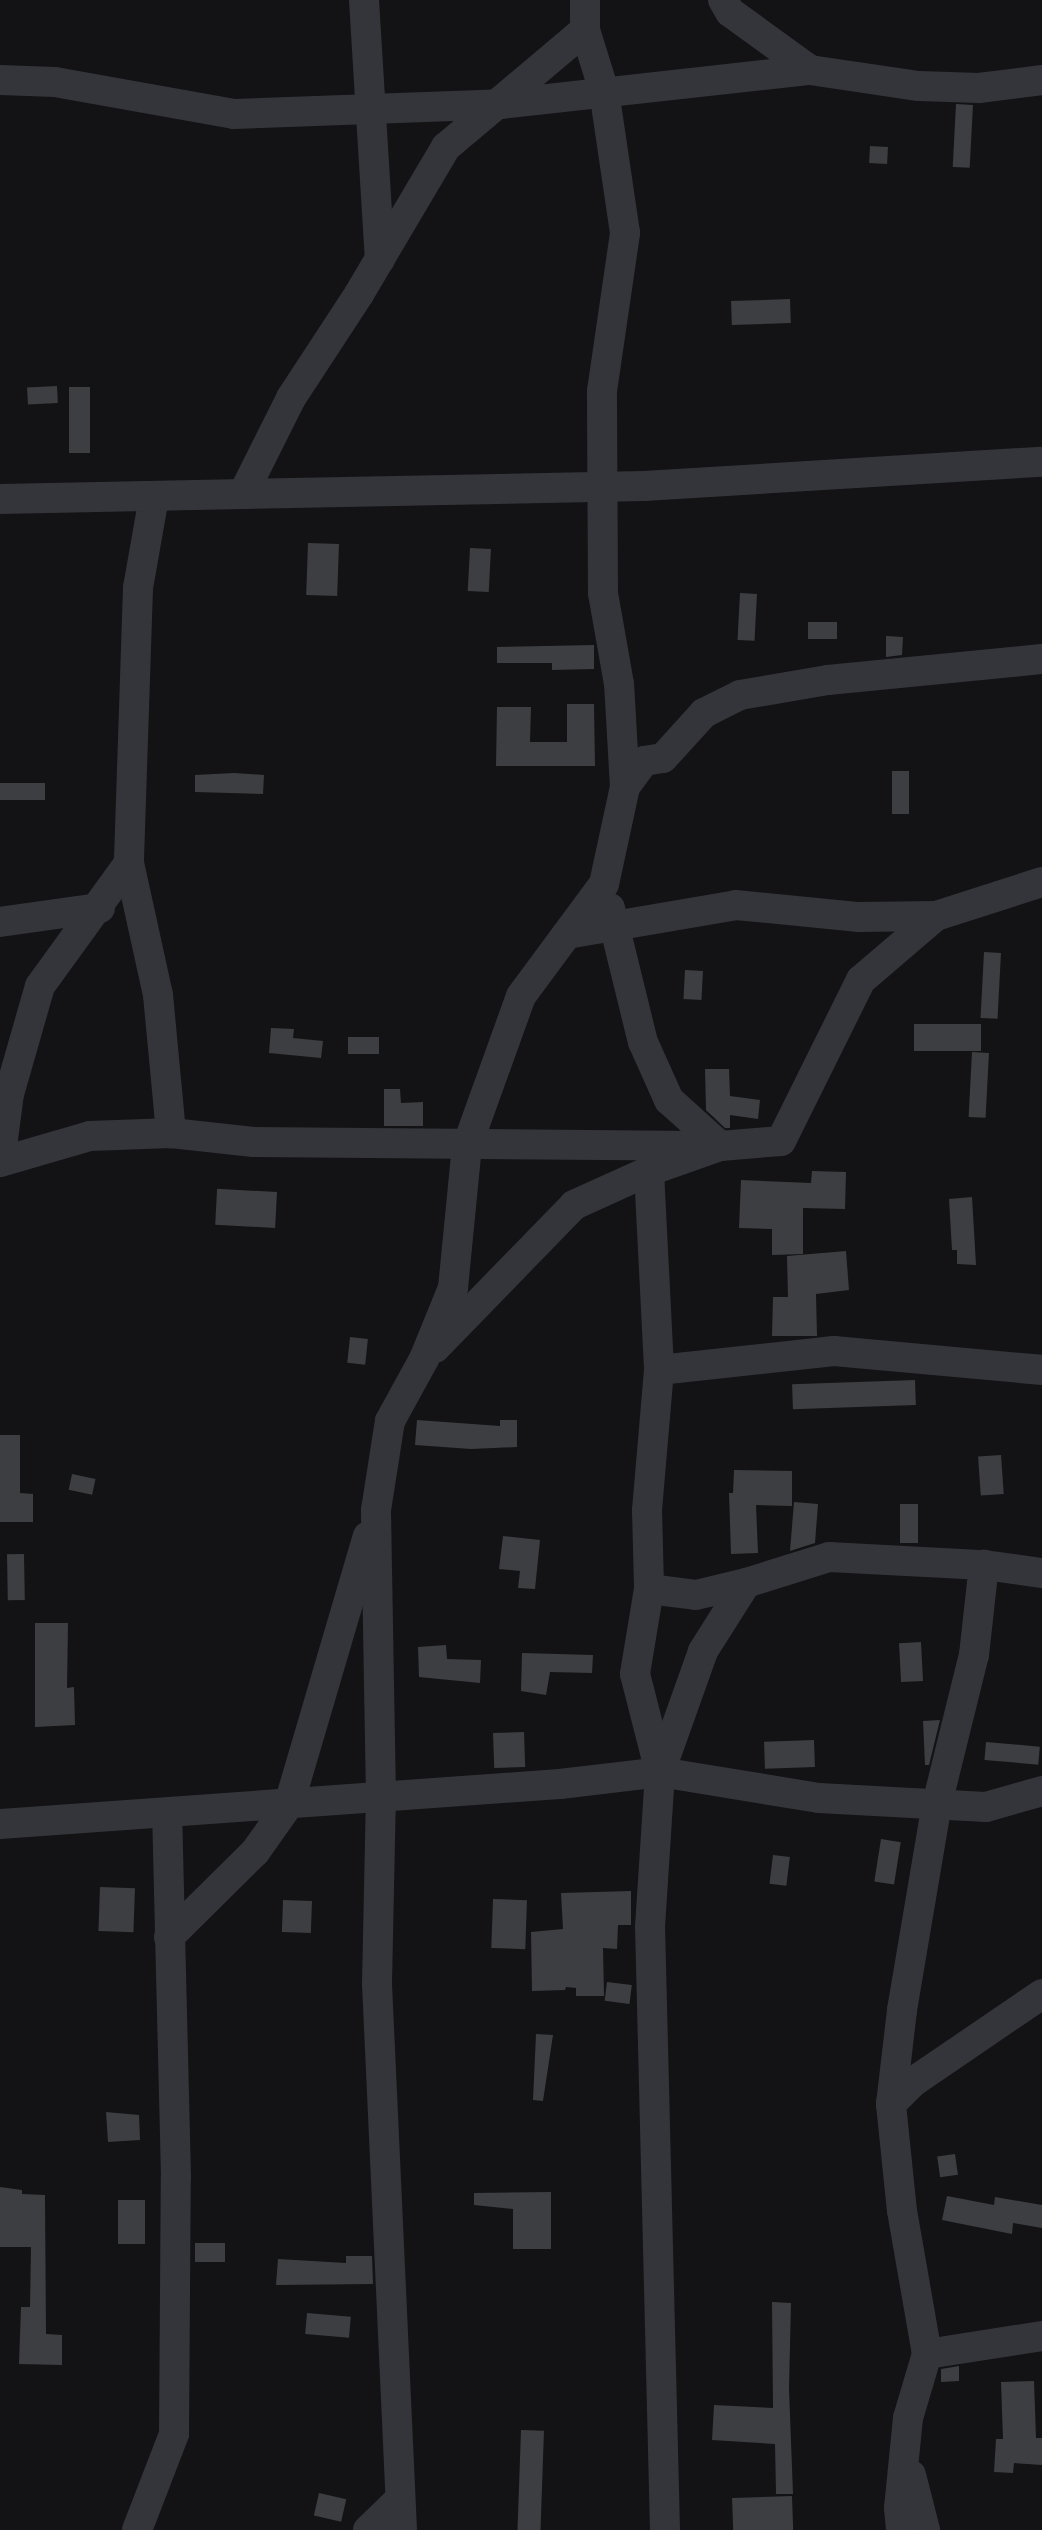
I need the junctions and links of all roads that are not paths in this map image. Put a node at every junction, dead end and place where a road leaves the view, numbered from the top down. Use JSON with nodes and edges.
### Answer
{"nodes":[{"id":1,"x":364,"y":0,"type":"edge"},
{"id":2,"x":585,"y":0,"type":"edge"},
{"id":3,"x":723,"y":0,"type":"edge"},
{"id":4,"x":585,"y":30,"type":"junction"},
{"id":5,"x":810,"y":70,"type":"junction"},
{"id":6,"x":0,"y":80,"type":"edge"},
{"id":7,"x":1042,"y":80,"type":"edge"},
{"id":8,"x":604,"y":91,"type":"junction"},
{"id":9,"x":501,"y":104,"type":"junction"},
{"id":10,"x":369,"y":110,"type":"junction"},
{"id":11,"x":380,"y":260,"type":"junction"},
{"id":12,"x":1042,"y":462,"type":"edge"},
{"id":13,"x":602,"y":486,"type":"junction"},
{"id":14,"x":244,"y":492,"type":"junction"},
{"id":15,"x":154,"y":497,"type":"junction"},
{"id":16,"x":0,"y":500,"type":"edge"},
{"id":17,"x":1042,"y":659,"type":"edge"},
{"id":18,"x":625,"y":787,"type":"junction"},
{"id":19,"x":129,"y":863,"type":"junction"},
{"id":20,"x":1042,"y":882,"type":"edge"},
{"id":21,"x":604,"y":884,"type":"junction"},
{"id":22,"x":100,"y":908,"type":"junction"},
{"id":23,"x":936,"y":916,"type":"junction"},
{"id":24,"x":0,"y":922,"type":"edge"},
{"id":25,"x":615,"y":928,"type":"junction"},
{"id":26,"x":567,"y":934,"type":"junction"},
{"id":27,"x":171,"y":1133,"type":"junction"},
{"id":28,"x":467,"y":1146,"type":"junction"},
{"id":29,"x":720,"y":1146,"type":"junction"},
{"id":30,"x":0,"y":1162,"type":"edge"},
{"id":31,"x":649,"y":1171,"type":"junction"},
{"id":32,"x":424,"y":1359,"type":"junction"},
{"id":33,"x":659,"y":1370,"type":"junction"},
{"id":34,"x":1042,"y":1370,"type":"edge"},
{"id":35,"x":376,"y":1510,"type":"junction"},
{"id":36,"x":984,"y":1564,"type":"junction"},
{"id":37,"x":1042,"y":1573,"type":"edge"},
{"id":38,"x":746,"y":1583,"type":"junction"},
{"id":39,"x":649,"y":1589,"type":"junction"},
{"id":40,"x":660,"y":1772,"type":"junction"},
{"id":41,"x":1042,"y":1791,"type":"edge"},
{"id":42,"x":381,"y":1798,"type":"junction"},
{"id":43,"x":289,"y":1804,"type":"junction"},
{"id":44,"x":937,"y":1804,"type":"junction"},
{"id":45,"x":167,"y":1814,"type":"junction"},
{"id":46,"x":0,"y":1824,"type":"edge"},
{"id":47,"x":170,"y":1937,"type":"junction"},
{"id":48,"x":1042,"y":1994,"type":"edge"},
{"id":49,"x":891,"y":2104,"type":"junction"},
{"id":50,"x":1042,"y":2336,"type":"edge"},
{"id":51,"x":927,"y":2354,"type":"junction"},
{"id":52,"x":905,"y":2452,"type":"junction"},
{"id":53,"x":400,"y":2516,"type":"edge"},
{"id":54,"x":137,"y":2530,"type":"edge"},
{"id":55,"x":368,"y":2530,"type":"edge"},
{"id":56,"x":665,"y":2530,"type":"edge"},
{"id":57,"x":901,"y":2530,"type":"edge"},
{"id":58,"x":925,"y":2530,"type":"edge"}],
"edges":[{"from":1,"to":10,"type":"street"},
{"from":2,"to":4,"type":"street"},
{"from":3,"to":5,"type":"street"},
{"from":4,"to":8,"type":"street"},
{"from":4,"to":9,"type":"street"},
{"from":5,"to":7,"type":"street"},
{"from":5,"to":8,"type":"street"},
{"from":6,"to":10,"type":"street"},
{"from":8,"to":9,"type":"street"},
{"from":8,"to":13,"type":"street"},
{"from":9,"to":10,"type":"street"},
{"from":9,"to":11,"type":"street"},
{"from":10,"to":11,"type":"street"},
{"from":11,"to":14,"type":"street"},
{"from":12,"to":13,"type":"street"},
{"from":13,"to":14,"type":"street"},
{"from":13,"to":18,"type":"street"},
{"from":14,"to":15,"type":"street"},
{"from":15,"to":16,"type":"street"},
{"from":15,"to":19,"type":"street"},
{"from":17,"to":18,"type":"street"},
{"from":18,"to":21,"type":"street"},
{"from":19,"to":22,"type":"street"},
{"from":19,"to":27,"type":"street"},
{"from":20,"to":23,"type":"street"},
{"from":21,"to":25,"type":"street"},
{"from":21,"to":26,"type":"street"},
{"from":22,"to":24,"type":"street"},
{"from":22,"to":30,"type":"street"},
{"from":23,"to":25,"type":"street"},
{"from":23,"to":29,"type":"street"},
{"from":25,"to":26,"type":"street"},
{"from":25,"to":29,"type":"street"},
{"from":26,"to":28,"type":"street"},
{"from":27,"to":28,"type":"street"},
{"from":27,"to":30,"type":"street"},
{"from":28,"to":29,"type":"street"},
{"from":28,"to":32,"type":"street"},
{"from":29,"to":31,"type":"street"},
{"from":31,"to":32,"type":"street"},
{"from":31,"to":33,"type":"street"},
{"from":32,"to":35,"type":"street"},
{"from":33,"to":34,"type":"street"},
{"from":33,"to":39,"type":"street"},
{"from":35,"to":42,"type":"street"},
{"from":35,"to":43,"type":"street"},
{"from":36,"to":37,"type":"street"},
{"from":36,"to":38,"type":"street"},
{"from":36,"to":44,"type":"street"},
{"from":38,"to":39,"type":"street"},
{"from":38,"to":40,"type":"street"},
{"from":39,"to":40,"type":"street"},
{"from":40,"to":42,"type":"street"},
{"from":40,"to":44,"type":"street"},
{"from":40,"to":56,"type":"street"},
{"from":41,"to":44,"type":"street"},
{"from":42,"to":43,"type":"street"},
{"from":42,"to":53,"type":"street"},
{"from":43,"to":45,"type":"street"},
{"from":43,"to":47,"type":"street"},
{"from":44,"to":49,"type":"street"},
{"from":45,"to":46,"type":"street"},
{"from":45,"to":47,"type":"street"},
{"from":47,"to":54,"type":"street"},
{"from":48,"to":49,"type":"street"},
{"from":49,"to":51,"type":"street"},
{"from":50,"to":51,"type":"street"},
{"from":51,"to":52,"type":"street"},
{"from":52,"to":57,"type":"street"},
{"from":52,"to":58,"type":"street"},
{"from":53,"to":55,"type":"street"}]}
